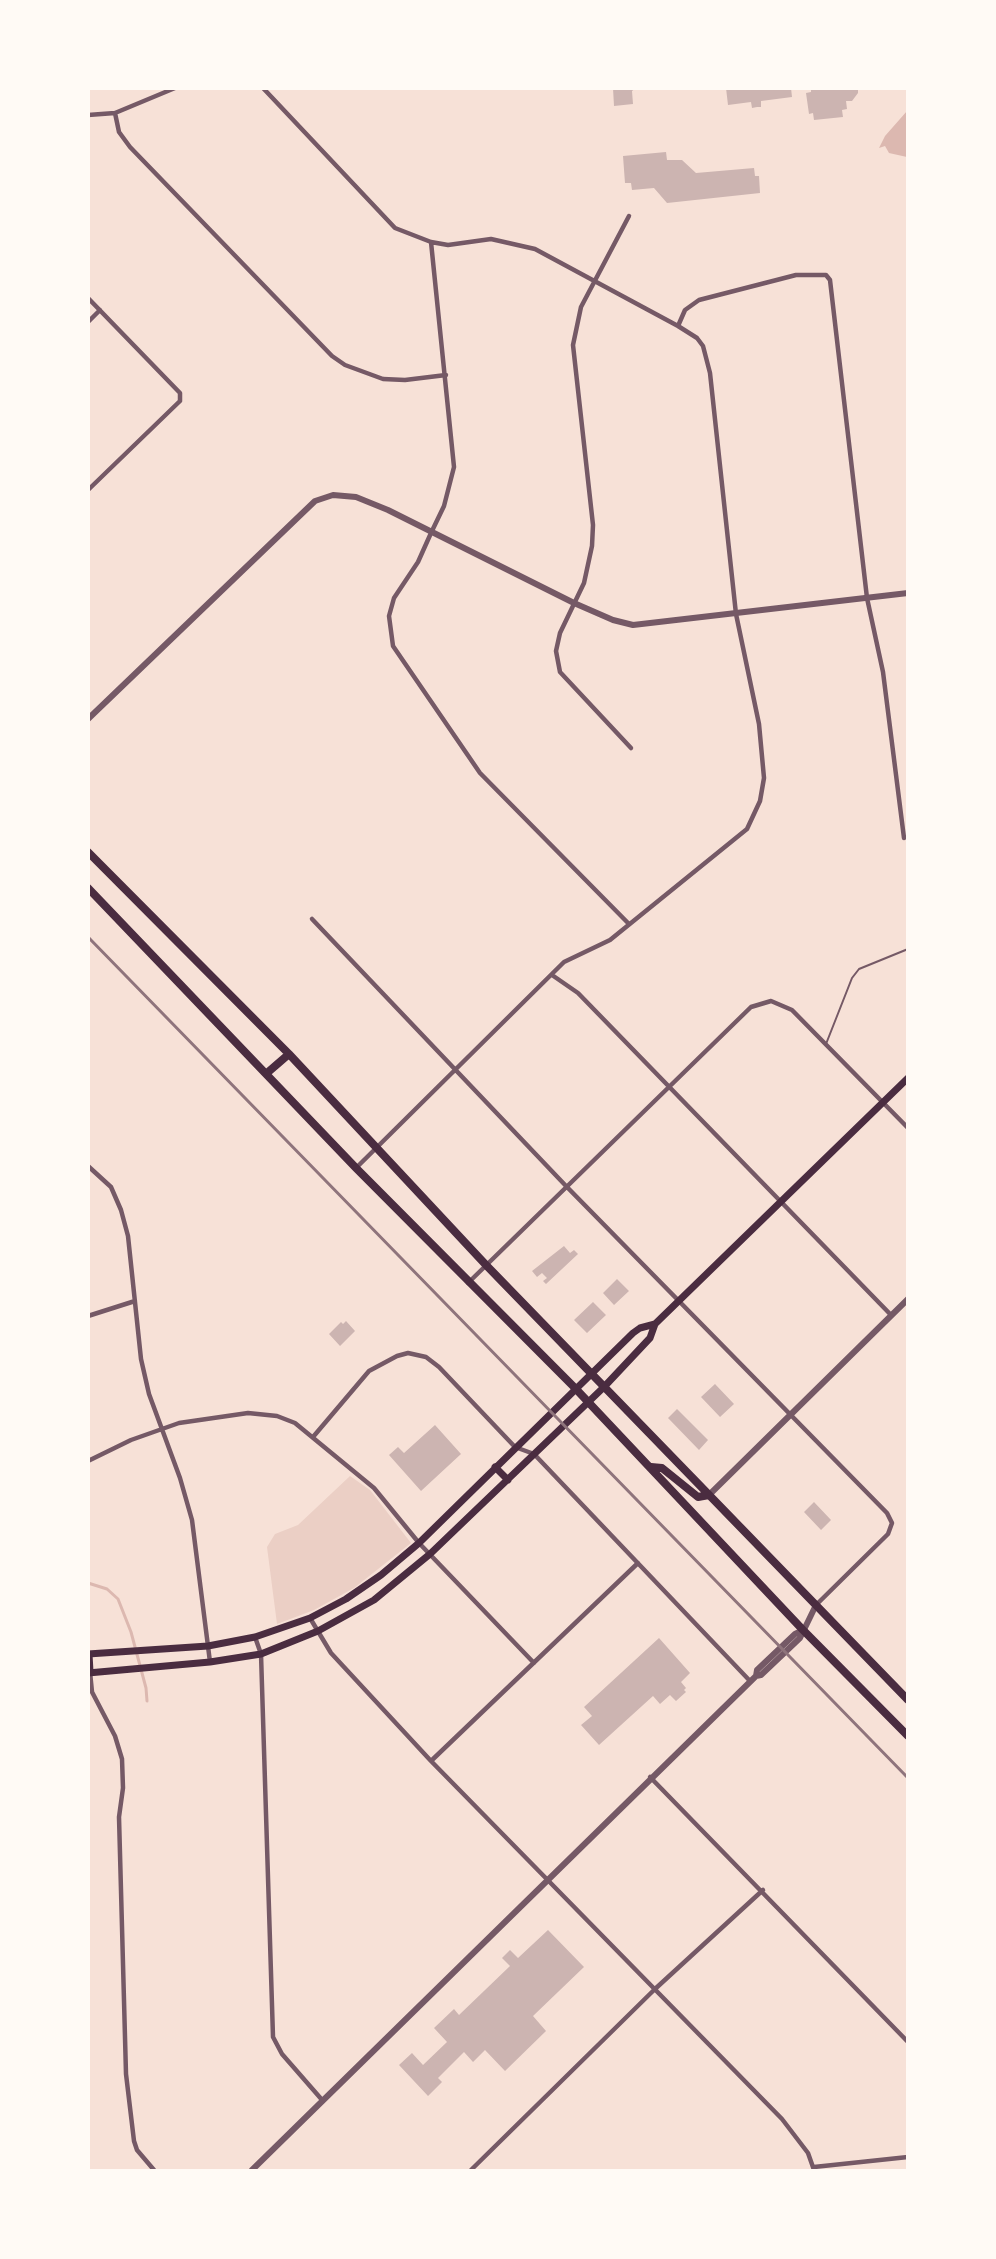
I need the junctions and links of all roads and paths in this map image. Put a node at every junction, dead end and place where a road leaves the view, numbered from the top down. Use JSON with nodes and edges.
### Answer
{"nodes":[{"id":1,"x":175,"y":88,"type":"edge"},
{"id":2,"x":263,"y":88,"type":"edge"},
{"id":3,"x":115,"y":113,"type":"junction"},
{"id":4,"x":88,"y":115,"type":"edge"},
{"id":5,"x":629,"y":216,"type":"dead end"},
{"id":6,"x":431,"y":242,"type":"junction"},
{"id":7,"x":594,"y":282,"type":"junction"},
{"id":8,"x":88,"y":298,"type":"edge"},
{"id":9,"x":100,"y":310,"type":"junction"},
{"id":10,"x":88,"y":322,"type":"edge"},
{"id":11,"x":678,"y":326,"type":"junction"},
{"id":12,"x":446,"y":375,"type":"junction"},
{"id":13,"x":88,"y":490,"type":"edge"},
{"id":14,"x":431,"y":533,"type":"junction"},
{"id":15,"x":908,"y":593,"type":"edge"},
{"id":16,"x":867,"y":598,"type":"junction"},
{"id":17,"x":574,"y":603,"type":"junction"},
{"id":18,"x":736,"y":614,"type":"junction"},
{"id":19,"x":88,"y":719,"type":"edge"},
{"id":20,"x":631,"y":748,"type":"dead end"},
{"id":21,"x":904,"y":838,"type":"dead end"},
{"id":22,"x":88,"y":852,"type":"edge"},
{"id":23,"x":88,"y":888,"type":"edge"},
{"id":24,"x":312,"y":919,"type":"dead end"},
{"id":25,"x":629,"y":924,"type":"junction"},
{"id":26,"x":908,"y":949,"type":"edge"},
{"id":27,"x":552,"y":975,"type":"junction"},
{"id":28,"x":826,"y":1044,"type":"junction"},
{"id":29,"x":289,"y":1054,"type":"junction"},
{"id":30,"x":456,"y":1070,"type":"junction"},
{"id":31,"x":267,"y":1073,"type":"junction"},
{"id":32,"x":908,"y":1078,"type":"edge"},
{"id":33,"x":669,"y":1087,"type":"junction"},
{"id":34,"x":882,"y":1102,"type":"junction"},
{"id":35,"x":908,"y":1128,"type":"edge"},
{"id":36,"x":376,"y":1149,"type":"junction"},
{"id":37,"x":88,"y":1166,"type":"edge"},
{"id":38,"x":356,"y":1168,"type":"junction"},
{"id":39,"x":566,"y":1186,"type":"junction"},
{"id":40,"x":780,"y":1201,"type":"junction"},
{"id":41,"x":486,"y":1265,"type":"junction"},
{"id":42,"x":468,"y":1283,"type":"junction"},
{"id":43,"x":908,"y":1299,"type":"edge"},
{"id":44,"x":135,"y":1301,"type":"junction"},
{"id":45,"x":678,"y":1301,"type":"junction"},
{"id":46,"x":891,"y":1315,"type":"junction"},
{"id":47,"x":88,"y":1316,"type":"edge"},
{"id":48,"x":655,"y":1324,"type":"junction"},
{"id":49,"x":591,"y":1373,"type":"junction"},
{"id":50,"x":604,"y":1387,"type":"junction"},
{"id":51,"x":575,"y":1388,"type":"junction"},
{"id":52,"x":588,"y":1402,"type":"junction"},
{"id":53,"x":790,"y":1416,"type":"junction"},
{"id":54,"x":162,"y":1429,"type":"junction"},
{"id":55,"x":313,"y":1437,"type":"junction"},
{"id":56,"x":515,"y":1447,"type":"junction"},
{"id":57,"x":534,"y":1454,"type":"junction"},
{"id":58,"x":88,"y":1461,"type":"edge"},
{"id":59,"x":495,"y":1467,"type":"junction"},
{"id":60,"x":651,"y":1467,"type":"junction"},
{"id":61,"x":508,"y":1480,"type":"junction"},
{"id":62,"x":709,"y":1495,"type":"junction"},
{"id":63,"x":419,"y":1543,"type":"junction"},
{"id":64,"x":430,"y":1554,"type":"junction"},
{"id":65,"x":638,"y":1563,"type":"junction"},
{"id":66,"x":816,"y":1605,"type":"junction"},
{"id":67,"x":310,"y":1618,"type":"junction"},
{"id":68,"x":802,"y":1630,"type":"junction"},
{"id":69,"x":318,"y":1631,"type":"junction"},
{"id":70,"x":255,"y":1637,"type":"junction"},
{"id":71,"x":208,"y":1646,"type":"junction"},
{"id":72,"x":89,"y":1654,"type":"edge"},
{"id":73,"x":261,"y":1654,"type":"junction"},
{"id":74,"x":210,"y":1662,"type":"junction"},
{"id":75,"x":534,"y":1663,"type":"junction"},
{"id":76,"x":89,"y":1672,"type":"edge"},
{"id":77,"x":750,"y":1681,"type":"junction"},
{"id":78,"x":908,"y":1700,"type":"edge"},
{"id":79,"x":908,"y":1736,"type":"edge"},
{"id":80,"x":431,"y":1761,"type":"junction"},
{"id":81,"x":651,"y":1777,"type":"junction"},
{"id":82,"x":548,"y":1879,"type":"junction"},
{"id":83,"x":763,"y":1890,"type":"junction"},
{"id":84,"x":655,"y":1989,"type":"junction"},
{"id":85,"x":908,"y":2042,"type":"edge"},
{"id":86,"x":323,"y":2101,"type":"junction"},
{"id":87,"x":908,"y":2157,"type":"edge"},
{"id":88,"x":814,"y":2169,"type":"edge"},
{"id":89,"x":154,"y":2170,"type":"edge"},
{"id":90,"x":252,"y":2170,"type":"edge"},
{"id":91,"x":471,"y":2170,"type":"edge"}],
"edges":[{"from":1,"to":3,"type":"street"},
{"from":2,"to":6,"type":"street"},
{"from":3,"to":4,"type":"street"},
{"from":3,"to":12,"type":"street"},
{"from":5,"to":7,"type":"street"},
{"from":6,"to":7,"type":"street"},
{"from":6,"to":12,"type":"street"},
{"from":7,"to":11,"type":"street"},
{"from":7,"to":17,"type":"street"},
{"from":8,"to":9,"type":"street"},
{"from":9,"to":10,"type":"street"},
{"from":9,"to":13,"type":"street"},
{"from":11,"to":16,"type":"street"},
{"from":11,"to":18,"type":"street"},
{"from":12,"to":14,"type":"street"},
{"from":14,"to":17,"type":"street"},
{"from":14,"to":19,"type":"street"},
{"from":14,"to":25,"type":"street"},
{"from":15,"to":16,"type":"street"},
{"from":16,"to":18,"type":"street"},
{"from":16,"to":21,"type":"street"},
{"from":17,"to":18,"type":"street"},
{"from":17,"to":20,"type":"street"},
{"from":18,"to":25,"type":"street"},
{"from":22,"to":29,"type":"main road"},
{"from":23,"to":31,"type":"main road"},
{"from":24,"to":30,"type":"street"},
{"from":25,"to":27,"type":"street"},
{"from":26,"to":28,"type":"lane"},
{"from":27,"to":30,"type":"street"},
{"from":27,"to":33,"type":"street"},
{"from":28,"to":33,"type":"street"},
{"from":28,"to":34,"type":"street"},
{"from":29,"to":31,"type":"main road"},
{"from":29,"to":36,"type":"main road"},
{"from":30,"to":36,"type":"street"},
{"from":30,"to":39,"type":"street"},
{"from":31,"to":38,"type":"main road"},
{"from":32,"to":34,"type":"main road"},
{"from":33,"to":39,"type":"street"},
{"from":33,"to":40,"type":"street"},
{"from":34,"to":35,"type":"street"},
{"from":34,"to":40,"type":"main road"},
{"from":36,"to":38,"type":"street"},
{"from":36,"to":41,"type":"main road"},
{"from":37,"to":44,"type":"street"},
{"from":38,"to":42,"type":"main road"},
{"from":39,"to":41,"type":"street"},
{"from":39,"to":45,"type":"street"},
{"from":40,"to":45,"type":"main road"},
{"from":40,"to":46,"type":"street"},
{"from":41,"to":42,"type":"street"},
{"from":41,"to":49,"type":"main road"},
{"from":42,"to":51,"type":"main road"},
{"from":43,"to":46,"type":"street"},
{"from":44,"to":47,"type":"street"},
{"from":44,"to":54,"type":"street"},
{"from":45,"to":48,"type":"main road"},
{"from":45,"to":53,"type":"street"},
{"from":46,"to":53,"type":"street"},
{"from":48,"to":49,"type":"main road"},
{"from":48,"to":50,"type":"main road"},
{"from":49,"to":50,"type":"main road"},
{"from":49,"to":51,"type":"main road"},
{"from":50,"to":52,"type":"main road"},
{"from":50,"to":62,"type":"main road"},
{"from":51,"to":52,"type":"main road"},
{"from":51,"to":56,"type":"main road"},
{"from":52,"to":57,"type":"main road"},
{"from":52,"to":60,"type":"main road"},
{"from":53,"to":62,"type":"street"},
{"from":53,"to":66,"type":"street"},
{"from":54,"to":55,"type":"street"},
{"from":54,"to":58,"type":"street"},
{"from":54,"to":71,"type":"street"},
{"from":55,"to":56,"type":"street"},
{"from":55,"to":63,"type":"street"},
{"from":56,"to":57,"type":"street"},
{"from":56,"to":59,"type":"main road"},
{"from":57,"to":61,"type":"main road"},
{"from":57,"to":65,"type":"street"},
{"from":59,"to":61,"type":"main road"},
{"from":59,"to":63,"type":"main road"},
{"from":60,"to":62,"type":"main road"},
{"from":60,"to":68,"type":"main road"},
{"from":61,"to":64,"type":"main road"},
{"from":62,"to":66,"type":"main road"},
{"from":63,"to":64,"type":"street"},
{"from":63,"to":67,"type":"main road"},
{"from":64,"to":69,"type":"main road"},
{"from":64,"to":75,"type":"street"},
{"from":65,"to":75,"type":"street"},
{"from":65,"to":77,"type":"street"},
{"from":66,"to":68,"type":"street"},
{"from":66,"to":78,"type":"main road"},
{"from":67,"to":69,"type":"street"},
{"from":67,"to":70,"type":"main road"},
{"from":68,"to":77,"type":"street"},
{"from":68,"to":79,"type":"main road"},
{"from":69,"to":73,"type":"main road"},
{"from":69,"to":80,"type":"street"},
{"from":70,"to":71,"type":"main road"},
{"from":70,"to":73,"type":"street"},
{"from":71,"to":72,"type":"main road"},
{"from":71,"to":74,"type":"street"},
{"from":72,"to":76,"type":"main road"},
{"from":73,"to":74,"type":"main road"},
{"from":73,"to":86,"type":"street"},
{"from":74,"to":76,"type":"main road"},
{"from":75,"to":80,"type":"street"},
{"from":76,"to":89,"type":"street"},
{"from":77,"to":81,"type":"street"},
{"from":80,"to":82,"type":"street"},
{"from":81,"to":82,"type":"street"},
{"from":81,"to":83,"type":"street"},
{"from":82,"to":84,"type":"street"},
{"from":82,"to":86,"type":"street"},
{"from":83,"to":84,"type":"street"},
{"from":83,"to":85,"type":"street"},
{"from":84,"to":88,"type":"street"},
{"from":84,"to":91,"type":"street"},
{"from":86,"to":90,"type":"street"},
{"from":87,"to":88,"type":"street"}]}
